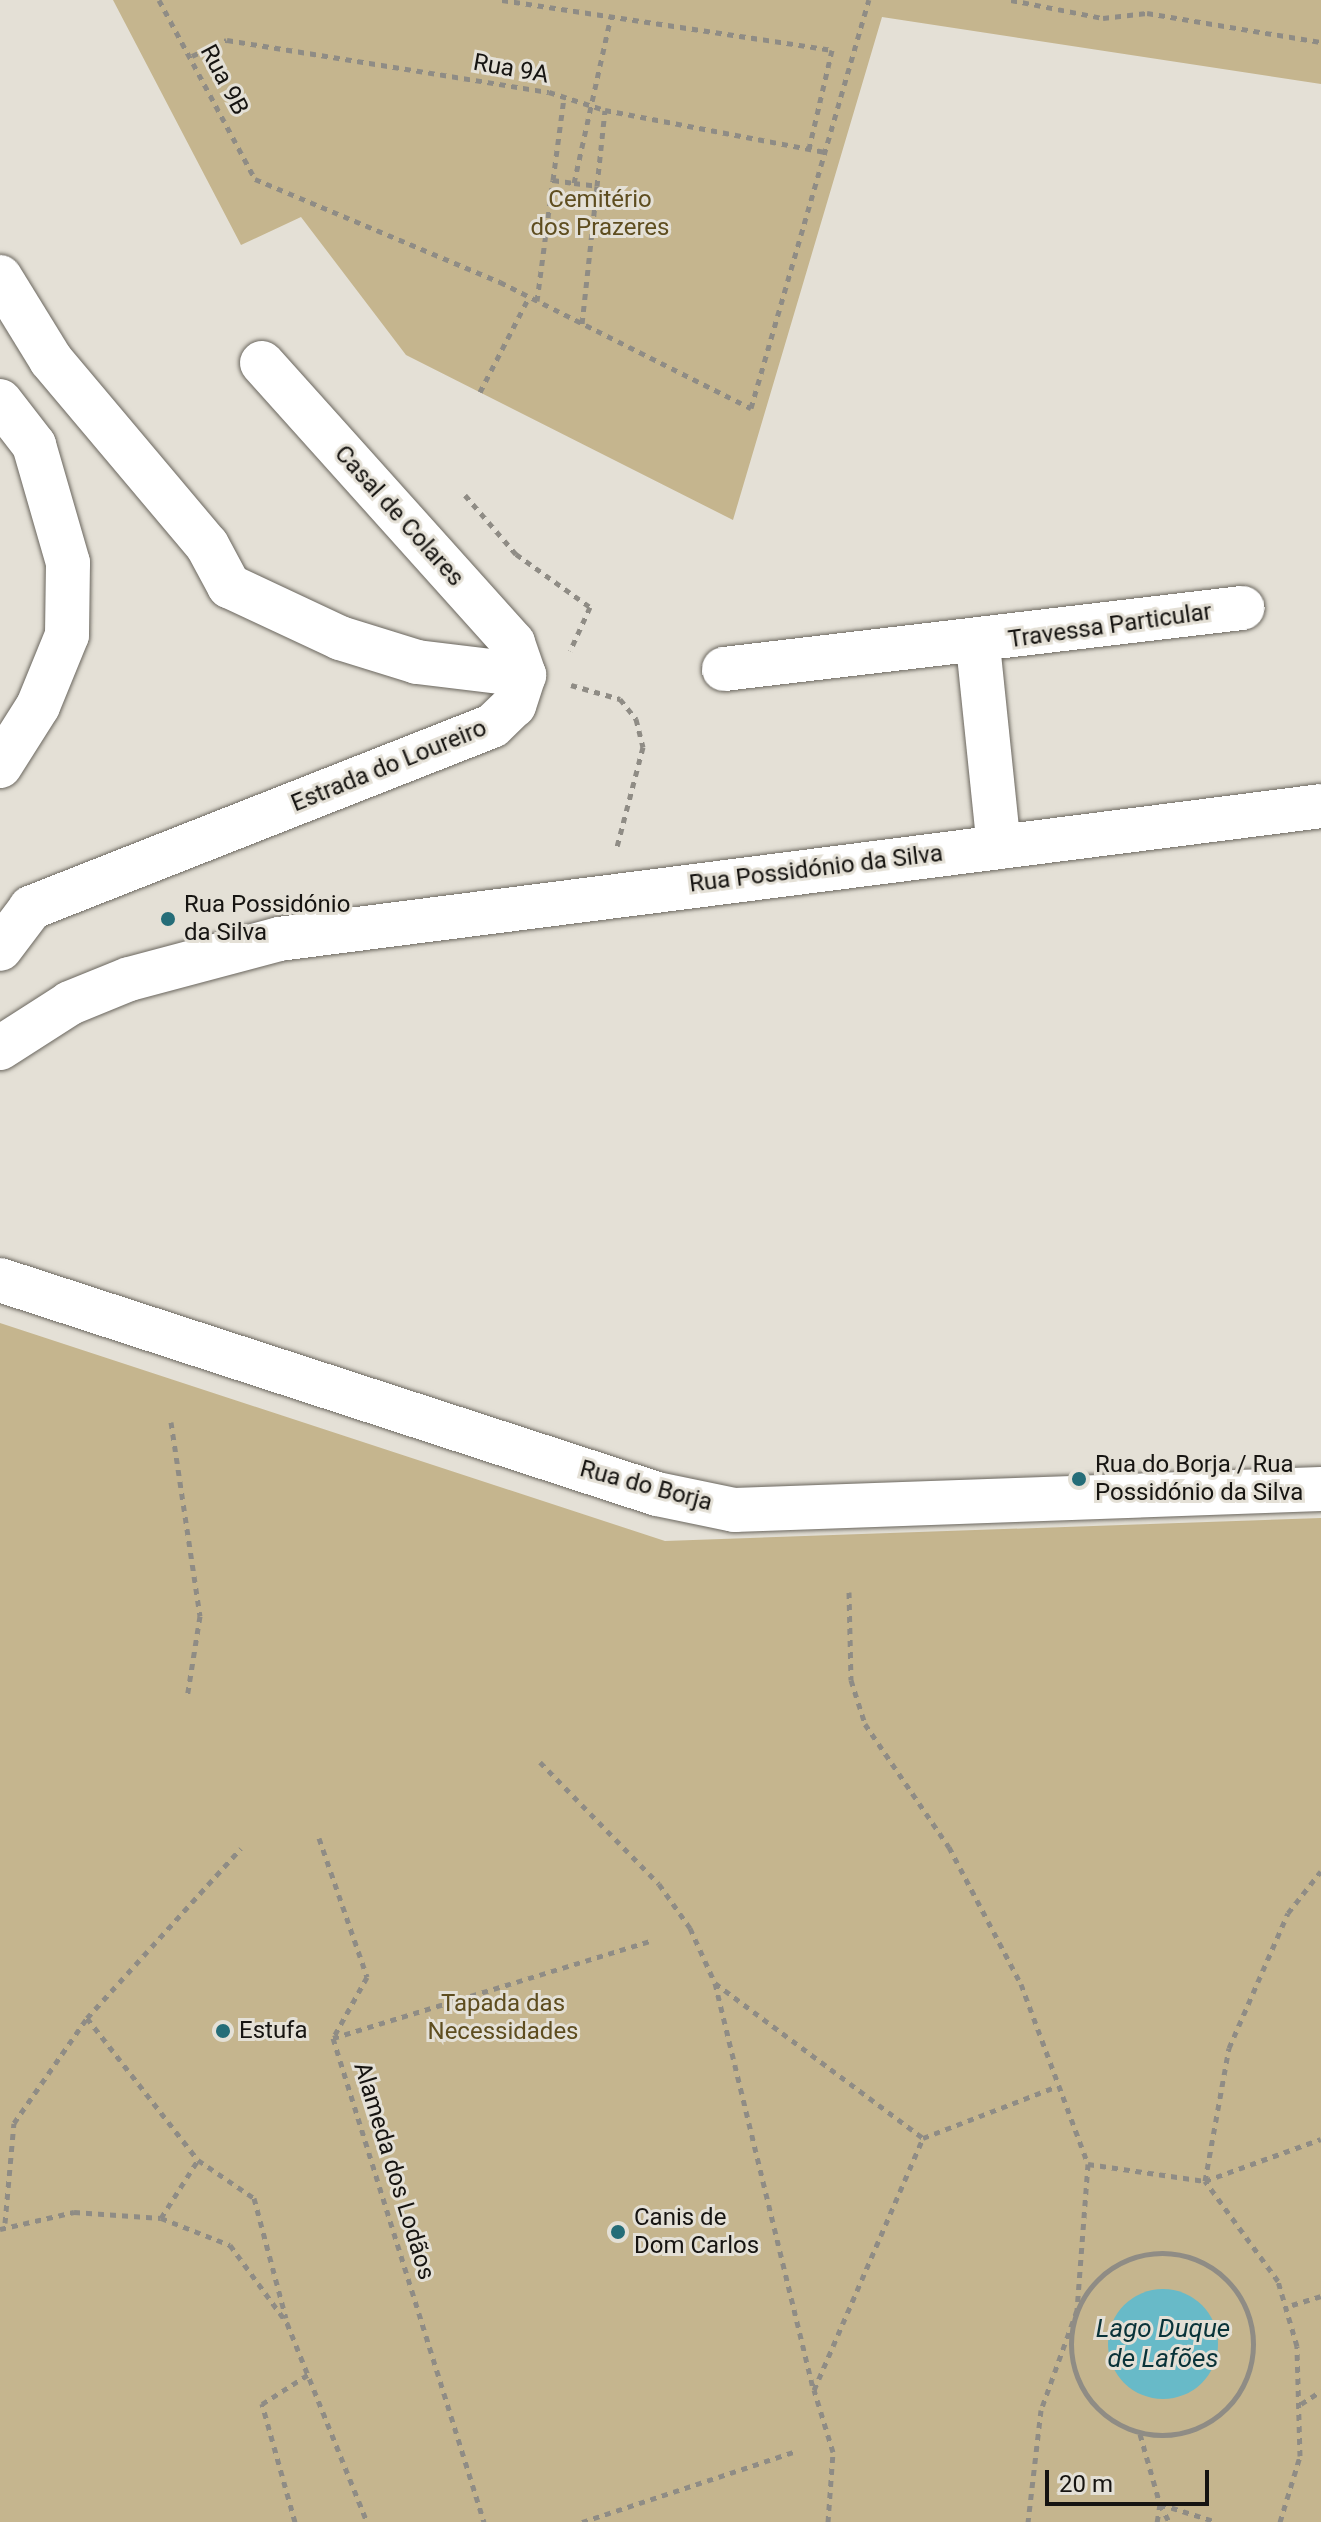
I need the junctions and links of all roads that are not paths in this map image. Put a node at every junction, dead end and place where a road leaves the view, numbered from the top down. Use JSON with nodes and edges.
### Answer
{"nodes":[{"id":1,"x":0,"y":277,"type":"edge"},
{"id":2,"x":262,"y":363,"type":"dead end"},
{"id":3,"x":0,"y":401,"type":"edge"},
{"id":4,"x":1242,"y":608,"type":"dead end"},
{"id":5,"x":978,"y":645,"type":"junction"},
{"id":6,"x":724,"y":669,"type":"dead end"},
{"id":7,"x":539,"y":678,"type":"junction"},
{"id":8,"x":0,"y":766,"type":"edge"},
{"id":9,"x":1321,"y":806,"type":"edge"},
{"id":10,"x":999,"y":847,"type":"junction"},
{"id":11,"x":0,"y":949,"type":"edge"},
{"id":12,"x":0,"y":1048,"type":"edge"},
{"id":13,"x":0,"y":1280,"type":"edge"},
{"id":14,"x":1321,"y":1489,"type":"edge"}],
"edges":[{"from":1,"to":7,"type":"street"},
{"from":2,"to":7,"type":"street","name":"Casal de Colares"},
{"from":3,"to":8,"type":"street"},
{"from":4,"to":5,"type":"street","name":"Travessa Particular"},
{"from":5,"to":6,"type":"street","name":"Travessa Particular"},
{"from":5,"to":10,"type":"street","name":"Travessa Particular"},
{"from":7,"to":11,"type":"street","name":"Estrada do Loureiro"},
{"from":9,"to":10,"type":"street","name":"Rua Possidónio da Silva"},
{"from":10,"to":12,"type":"street","name":"Rua Possidónio da Silva"},
{"from":13,"to":14,"type":"street","name":"Rua do Borja"}]}
